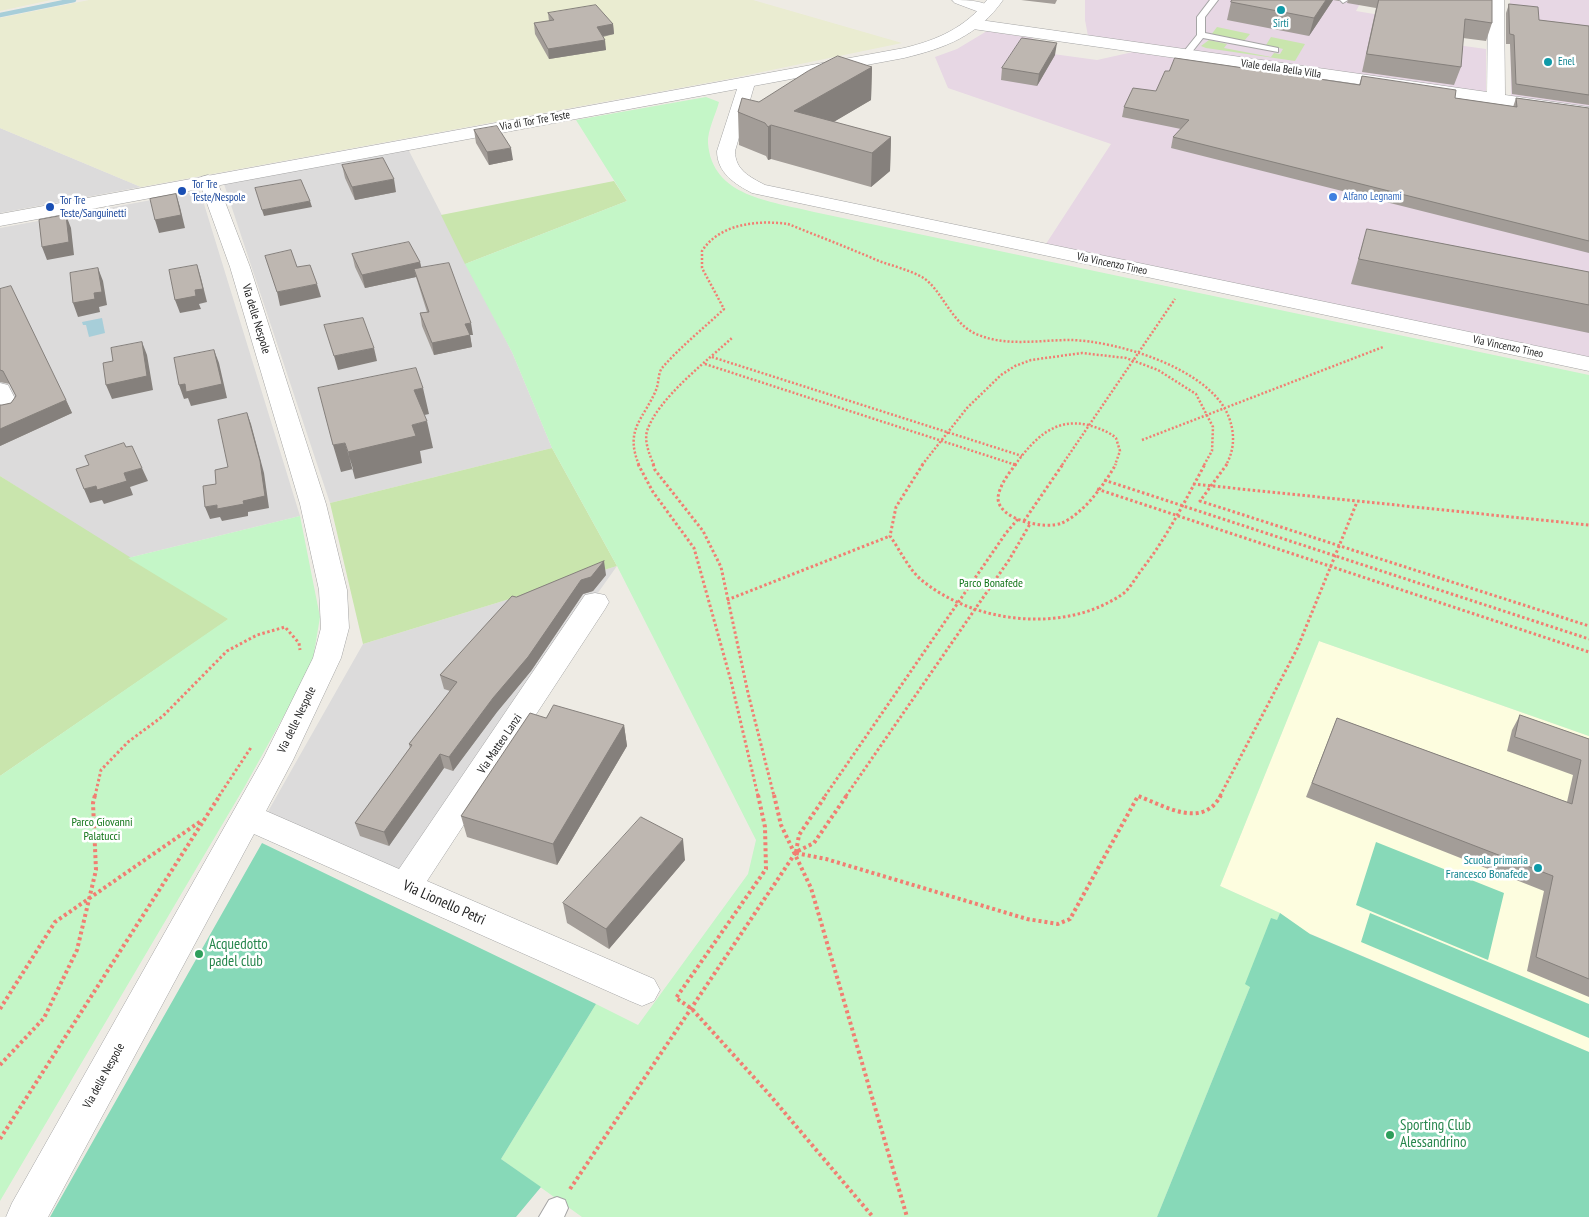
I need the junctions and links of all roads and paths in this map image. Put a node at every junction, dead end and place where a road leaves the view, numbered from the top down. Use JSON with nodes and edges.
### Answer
{"nodes":[{"id":1,"x":960,"y":0,"type":"edge"},
{"id":2,"x":1214,"y":0,"type":"edge"},
{"id":3,"x":1496,"y":0,"type":"edge"},
{"id":4,"x":991,"y":5,"type":"edge"},
{"id":5,"x":973,"y":24,"type":"junction"},
{"id":6,"x":1201,"y":35,"type":"junction"},
{"id":7,"x":1276,"y":50,"type":"dead end"},
{"id":8,"x":1185,"y":55,"type":"junction"},
{"id":9,"x":747,"y":83,"type":"junction"},
{"id":10,"x":1496,"y":99,"type":"junction"},
{"id":11,"x":1589,"y":112,"type":"edge"},
{"id":12,"x":208,"y":180,"type":"junction"},
{"id":13,"x":0,"y":220,"type":"edge"},
{"id":14,"x":1175,"y":299,"type":"dead end"},
{"id":15,"x":733,"y":337,"type":"dead end"},
{"id":16,"x":1383,"y":347,"type":"dead end"},
{"id":17,"x":1138,"y":353,"type":"junction"},
{"id":18,"x":712,"y":357,"type":"junction"},
{"id":19,"x":1133,"y":361,"type":"junction"},
{"id":20,"x":704,"y":364,"type":"junction"},
{"id":21,"x":1589,"y":364,"type":"edge"},
{"id":22,"x":1225,"y":408,"type":"junction"},
{"id":23,"x":1207,"y":415,"type":"junction"},
{"id":24,"x":1091,"y":426,"type":"junction"},
{"id":25,"x":949,"y":432,"type":"junction"},
{"id":26,"x":943,"y":440,"type":"junction"},
{"id":27,"x":1142,"y":440,"type":"dead end"},
{"id":28,"x":1022,"y":456,"type":"junction"},
{"id":29,"x":1016,"y":465,"type":"junction"},
{"id":30,"x":1104,"y":480,"type":"junction"},
{"id":31,"x":1193,"y":484,"type":"junction"},
{"id":32,"x":1211,"y":486,"type":"junction"},
{"id":33,"x":1097,"y":489,"type":"junction"},
{"id":34,"x":1357,"y":502,"type":"junction"},
{"id":35,"x":1181,"y":506,"type":"junction"},
{"id":36,"x":1176,"y":515,"type":"junction"},
{"id":37,"x":1018,"y":519,"type":"junction"},
{"id":38,"x":1024,"y":521,"type":"junction"},
{"id":39,"x":1030,"y":524,"type":"junction"},
{"id":40,"x":1589,"y":526,"type":"edge"},
{"id":41,"x":890,"y":536,"type":"junction"},
{"id":42,"x":1339,"y":546,"type":"junction"},
{"id":43,"x":1335,"y":555,"type":"junction"},
{"id":44,"x":1331,"y":566,"type":"junction"},
{"id":45,"x":728,"y":600,"type":"junction"},
{"id":46,"x":595,"y":602,"type":"dead end"},
{"id":47,"x":959,"y":603,"type":"junction"},
{"id":48,"x":973,"y":609,"type":"junction"},
{"id":49,"x":1589,"y":626,"type":"edge"},
{"id":50,"x":1589,"y":638,"type":"edge"},
{"id":51,"x":1589,"y":652,"type":"edge"},
{"id":52,"x":302,"y":657,"type":"dead end"},
{"id":53,"x":253,"y":744,"type":"dead end"},
{"id":54,"x":247,"y":817,"type":"junction"},
{"id":55,"x":204,"y":819,"type":"junction"},
{"id":56,"x":796,"y":852,"type":"junction"},
{"id":57,"x":405,"y":886,"type":"junction"},
{"id":58,"x":90,"y":898,"type":"junction"},
{"id":59,"x":642,"y":990,"type":"dead end"},
{"id":60,"x":0,"y":1009,"type":"edge"},
{"id":61,"x":692,"y":1009,"type":"junction"},
{"id":62,"x":0,"y":1065,"type":"edge"},
{"id":63,"x":0,"y":1139,"type":"edge"},
{"id":64,"x":554,"y":1213,"type":"edge"},
{"id":65,"x":26,"y":1217,"type":"edge"},
{"id":66,"x":873,"y":1217,"type":"edge"},
{"id":67,"x":908,"y":1217,"type":"edge"}],
"edges":[{"from":1,"to":4,"type":"street"},
{"from":2,"to":6,"type":"lane"},
{"from":3,"to":10,"type":"street"},
{"from":4,"to":5,"type":"street","name":"Via di Tor Tre Teste"},
{"from":5,"to":8,"type":"street","name":"Viale della Bella Villa"},
{"from":5,"to":9,"type":"street","name":"Via di Tor Tre Teste"},
{"from":6,"to":7,"type":"lane"},
{"from":6,"to":8,"type":"lane"},
{"from":8,"to":10,"type":"street","name":"Viale della Bella Villa"},
{"from":9,"to":12,"type":"street","name":"Via di Tor Tre Teste"},
{"from":9,"to":21,"type":"street","name":"Via Vincenzo Tineo"},
{"from":10,"to":11,"type":"street","name":"Viale della Bella Villa"},
{"from":12,"to":13,"type":"street","name":"Via di Tor Tre Teste"},
{"from":12,"to":54,"type":"street","name":"Via delle Nespole"},
{"from":14,"to":17,"type":"path"},
{"from":15,"to":18,"type":"path"},
{"from":16,"to":22,"type":"path"},
{"from":17,"to":19,"type":"path"},
{"from":17,"to":22,"type":"path"},
{"from":17,"to":61,"type":"path"},
{"from":18,"to":20,"type":"path"},
{"from":18,"to":25,"type":"path"},
{"from":19,"to":23,"type":"path"},
{"from":19,"to":24,"type":"path"},
{"from":19,"to":25,"type":"path"},
{"from":20,"to":26,"type":"path"},
{"from":20,"to":45,"type":"path"},
{"from":22,"to":23,"type":"path"},
{"from":22,"to":32,"type":"path"},
{"from":23,"to":27,"type":"path"},
{"from":23,"to":31,"type":"path"},
{"from":24,"to":28,"type":"path"},
{"from":24,"to":30,"type":"path"},
{"from":24,"to":38,"type":"path"},
{"from":25,"to":26,"type":"path"},
{"from":25,"to":28,"type":"path"},
{"from":26,"to":29,"type":"path"},
{"from":26,"to":41,"type":"path"},
{"from":28,"to":29,"type":"path"},
{"from":29,"to":37,"type":"path"},
{"from":30,"to":33,"type":"path"},
{"from":30,"to":35,"type":"path"},
{"from":31,"to":32,"type":"path"},
{"from":31,"to":35,"type":"path"},
{"from":32,"to":34,"type":"path"},
{"from":32,"to":42,"type":"path"},
{"from":33,"to":36,"type":"path"},
{"from":33,"to":39,"type":"path"},
{"from":34,"to":40,"type":"path"},
{"from":34,"to":42,"type":"path"},
{"from":35,"to":36,"type":"path"},
{"from":35,"to":43,"type":"path"},
{"from":36,"to":44,"type":"path"},
{"from":36,"to":48,"type":"path"},
{"from":37,"to":38,"type":"path"},
{"from":37,"to":47,"type":"path"},
{"from":38,"to":39,"type":"path"},
{"from":39,"to":48,"type":"path"},
{"from":41,"to":45,"type":"path"},
{"from":41,"to":47,"type":"path"},
{"from":42,"to":43,"type":"path"},
{"from":42,"to":49,"type":"path"},
{"from":43,"to":44,"type":"path"},
{"from":43,"to":50,"type":"path"},
{"from":44,"to":51,"type":"path"},
{"from":44,"to":56,"type":"path"},
{"from":45,"to":56,"type":"path"},
{"from":46,"to":57,"type":"street","name":"Via Matteo Lanzi"},
{"from":47,"to":48,"type":"path"},
{"from":47,"to":56,"type":"path"},
{"from":48,"to":56,"type":"path"},
{"from":52,"to":58,"type":"path"},
{"from":53,"to":55,"type":"path"},
{"from":54,"to":57,"type":"street","name":"Via Lionello Petri"},
{"from":54,"to":65,"type":"street","name":"Via delle Nespole"},
{"from":55,"to":58,"type":"path"},
{"from":55,"to":63,"type":"path"},
{"from":56,"to":61,"type":"path"},
{"from":56,"to":67,"type":"path"},
{"from":57,"to":59,"type":"street","name":"Via Lionello Petri"},
{"from":58,"to":60,"type":"path"},
{"from":58,"to":62,"type":"path"},
{"from":61,"to":64,"type":"path"},
{"from":61,"to":66,"type":"path"}]}
